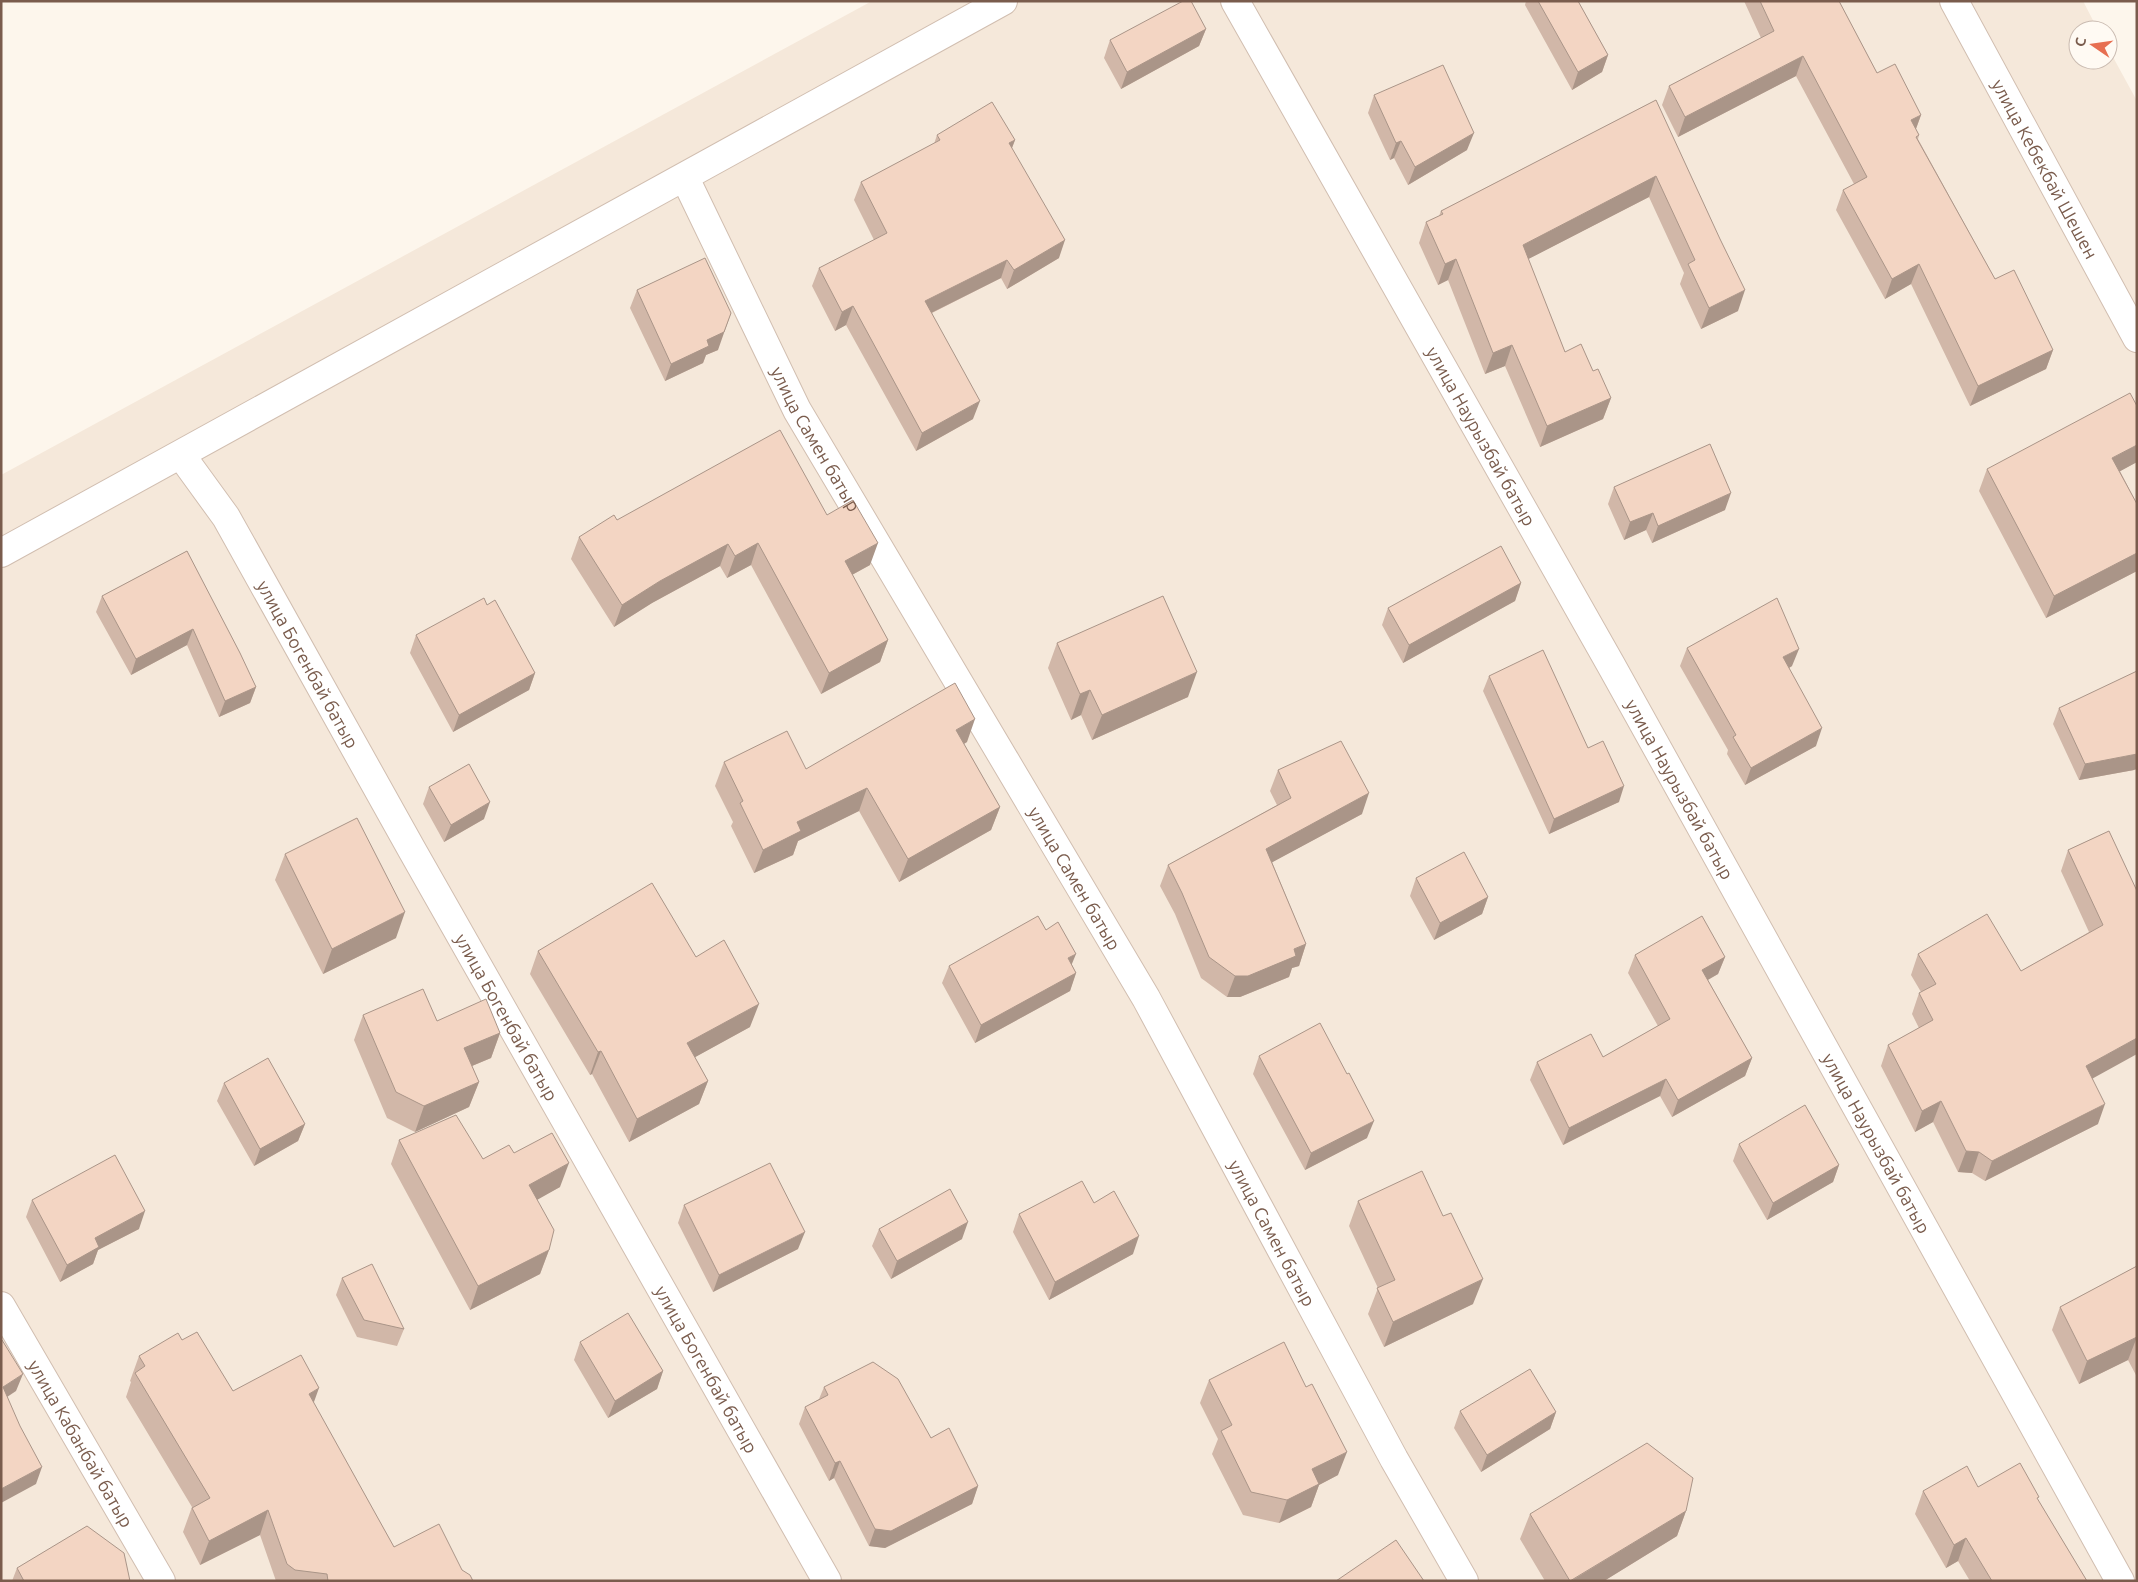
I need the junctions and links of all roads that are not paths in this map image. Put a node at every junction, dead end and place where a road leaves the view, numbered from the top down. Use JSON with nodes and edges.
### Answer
{"nodes":[{"id":1,"x":1003,"y":1,"type":"edge"},
{"id":2,"x":1235,"y":1,"type":"edge"},
{"id":3,"x":1954,"y":1,"type":"edge"},
{"id":4,"x":685,"y":178,"type":"junction"},
{"id":5,"x":2137,"y":338,"type":"edge"},
{"id":6,"x":182,"y":455,"type":"junction"},
{"id":7,"x":1,"y":554,"type":"edge"},
{"id":8,"x":1,"y":1306,"type":"edge"},
{"id":9,"x":161,"y":1581,"type":"edge"},
{"id":10,"x":827,"y":1581,"type":"edge"},
{"id":11,"x":1464,"y":1581,"type":"edge"},
{"id":12,"x":2120,"y":1581,"type":"edge"}],
"edges":[{"from":1,"to":4,"type":"street"},
{"from":2,"to":12,"type":"street","name":"улица Наурызбай батыр"},
{"from":3,"to":5,"type":"street","name":"улица Кебекбай Шешен"},
{"from":4,"to":6,"type":"street"},
{"from":4,"to":11,"type":"street","name":"улица Самен батыр"},
{"from":6,"to":7,"type":"street"},
{"from":6,"to":10,"type":"street","name":"улица Богенбай батыр"},
{"from":8,"to":9,"type":"street","name":"улица Кабанбай батыр"}]}
